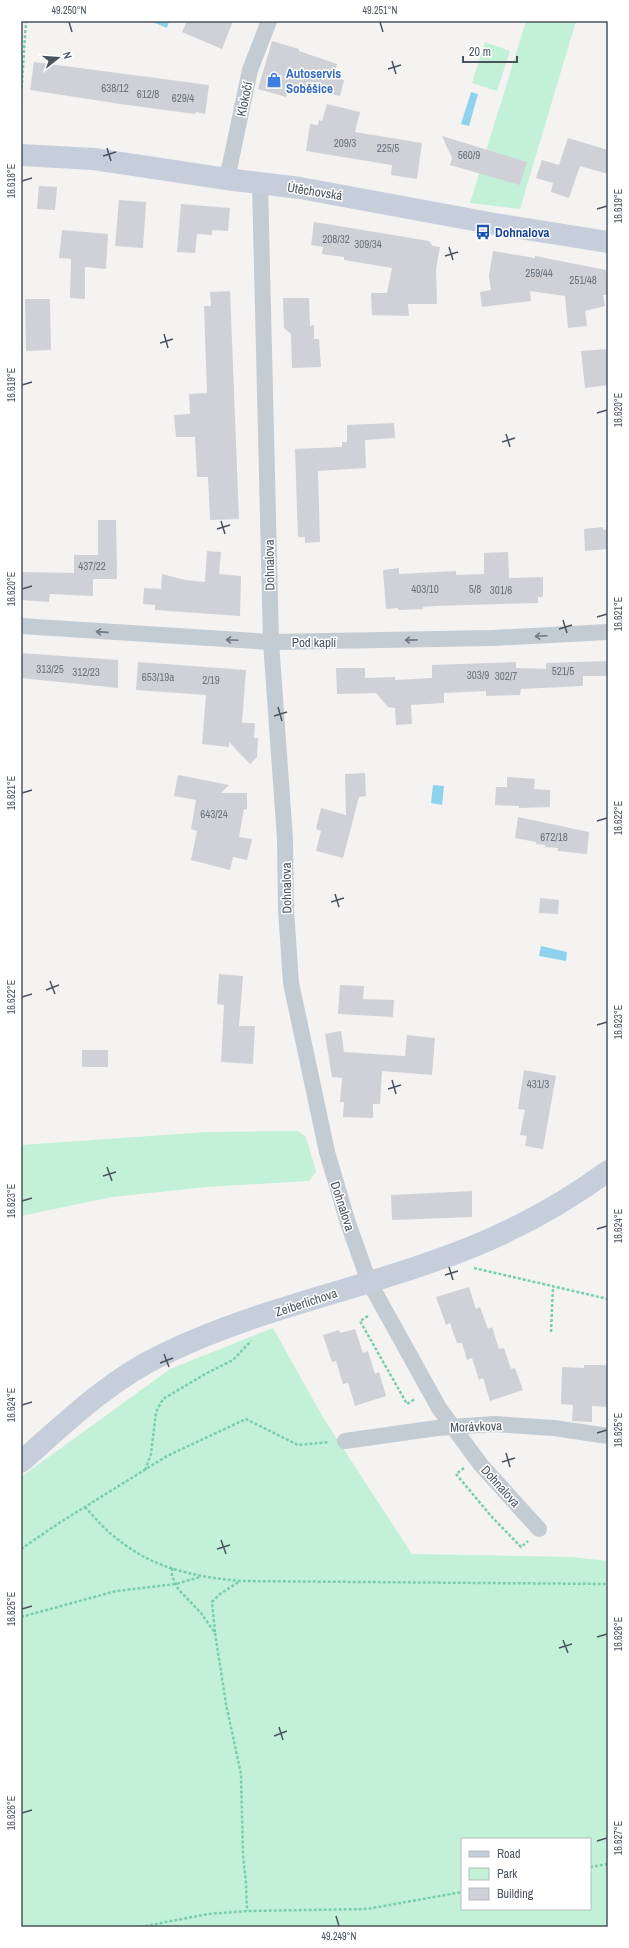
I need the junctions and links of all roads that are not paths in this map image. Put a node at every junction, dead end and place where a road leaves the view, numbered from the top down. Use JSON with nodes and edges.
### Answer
{"nodes":[{"id":1,"x":269,"y":21,"type":"edge"},
{"id":2,"x":21,"y":155,"type":"edge"},
{"id":3,"x":228,"y":179,"type":"junction"},
{"id":4,"x":260,"y":184,"type":"junction"},
{"id":5,"x":608,"y":242,"type":"edge"},
{"id":6,"x":21,"y":626,"type":"edge"},
{"id":7,"x":608,"y":632,"type":"edge"},
{"id":8,"x":271,"y":642,"type":"junction"},
{"id":9,"x":608,"y":1171,"type":"edge"},
{"id":10,"x":370,"y":1282,"type":"junction"},
{"id":11,"x":452,"y":1426,"type":"junction"},
{"id":12,"x":608,"y":1436,"type":"edge"},
{"id":13,"x":345,"y":1441,"type":"road end"},
{"id":14,"x":21,"y":1462,"type":"edge"},
{"id":15,"x":539,"y":1529,"type":"dead end"}],
"edges":[{"from":1,"to":3,"type":"street","name":"Klokočí"},
{"from":2,"to":3,"type":"street","name":"Útěchovská"},
{"from":3,"to":4,"type":"street","name":"Útěchovská"},
{"from":4,"to":5,"type":"street","name":"Útěchovská"},
{"from":4,"to":8,"type":"street","name":"Dohnalova"},
{"from":8,"to":6,"type":"street","name":"Pod kaplí","one_way":true},
{"from":7,"to":8,"type":"street","name":"Pod kaplí","one_way":true},
{"from":8,"to":10,"type":"street","name":"Dohnalova"},
{"from":9,"to":10,"type":"street","name":"Zeiberlichova"},
{"from":10,"to":11,"type":"street","name":"Dohnalova"},
{"from":10,"to":14,"type":"street","name":"Zeiberlichova"},
{"from":11,"to":12,"type":"street","name":"Morávkova"},
{"from":11,"to":13,"type":"street","name":"Morávkova"},
{"from":11,"to":15,"type":"street","name":"Dohnalova"}]}
